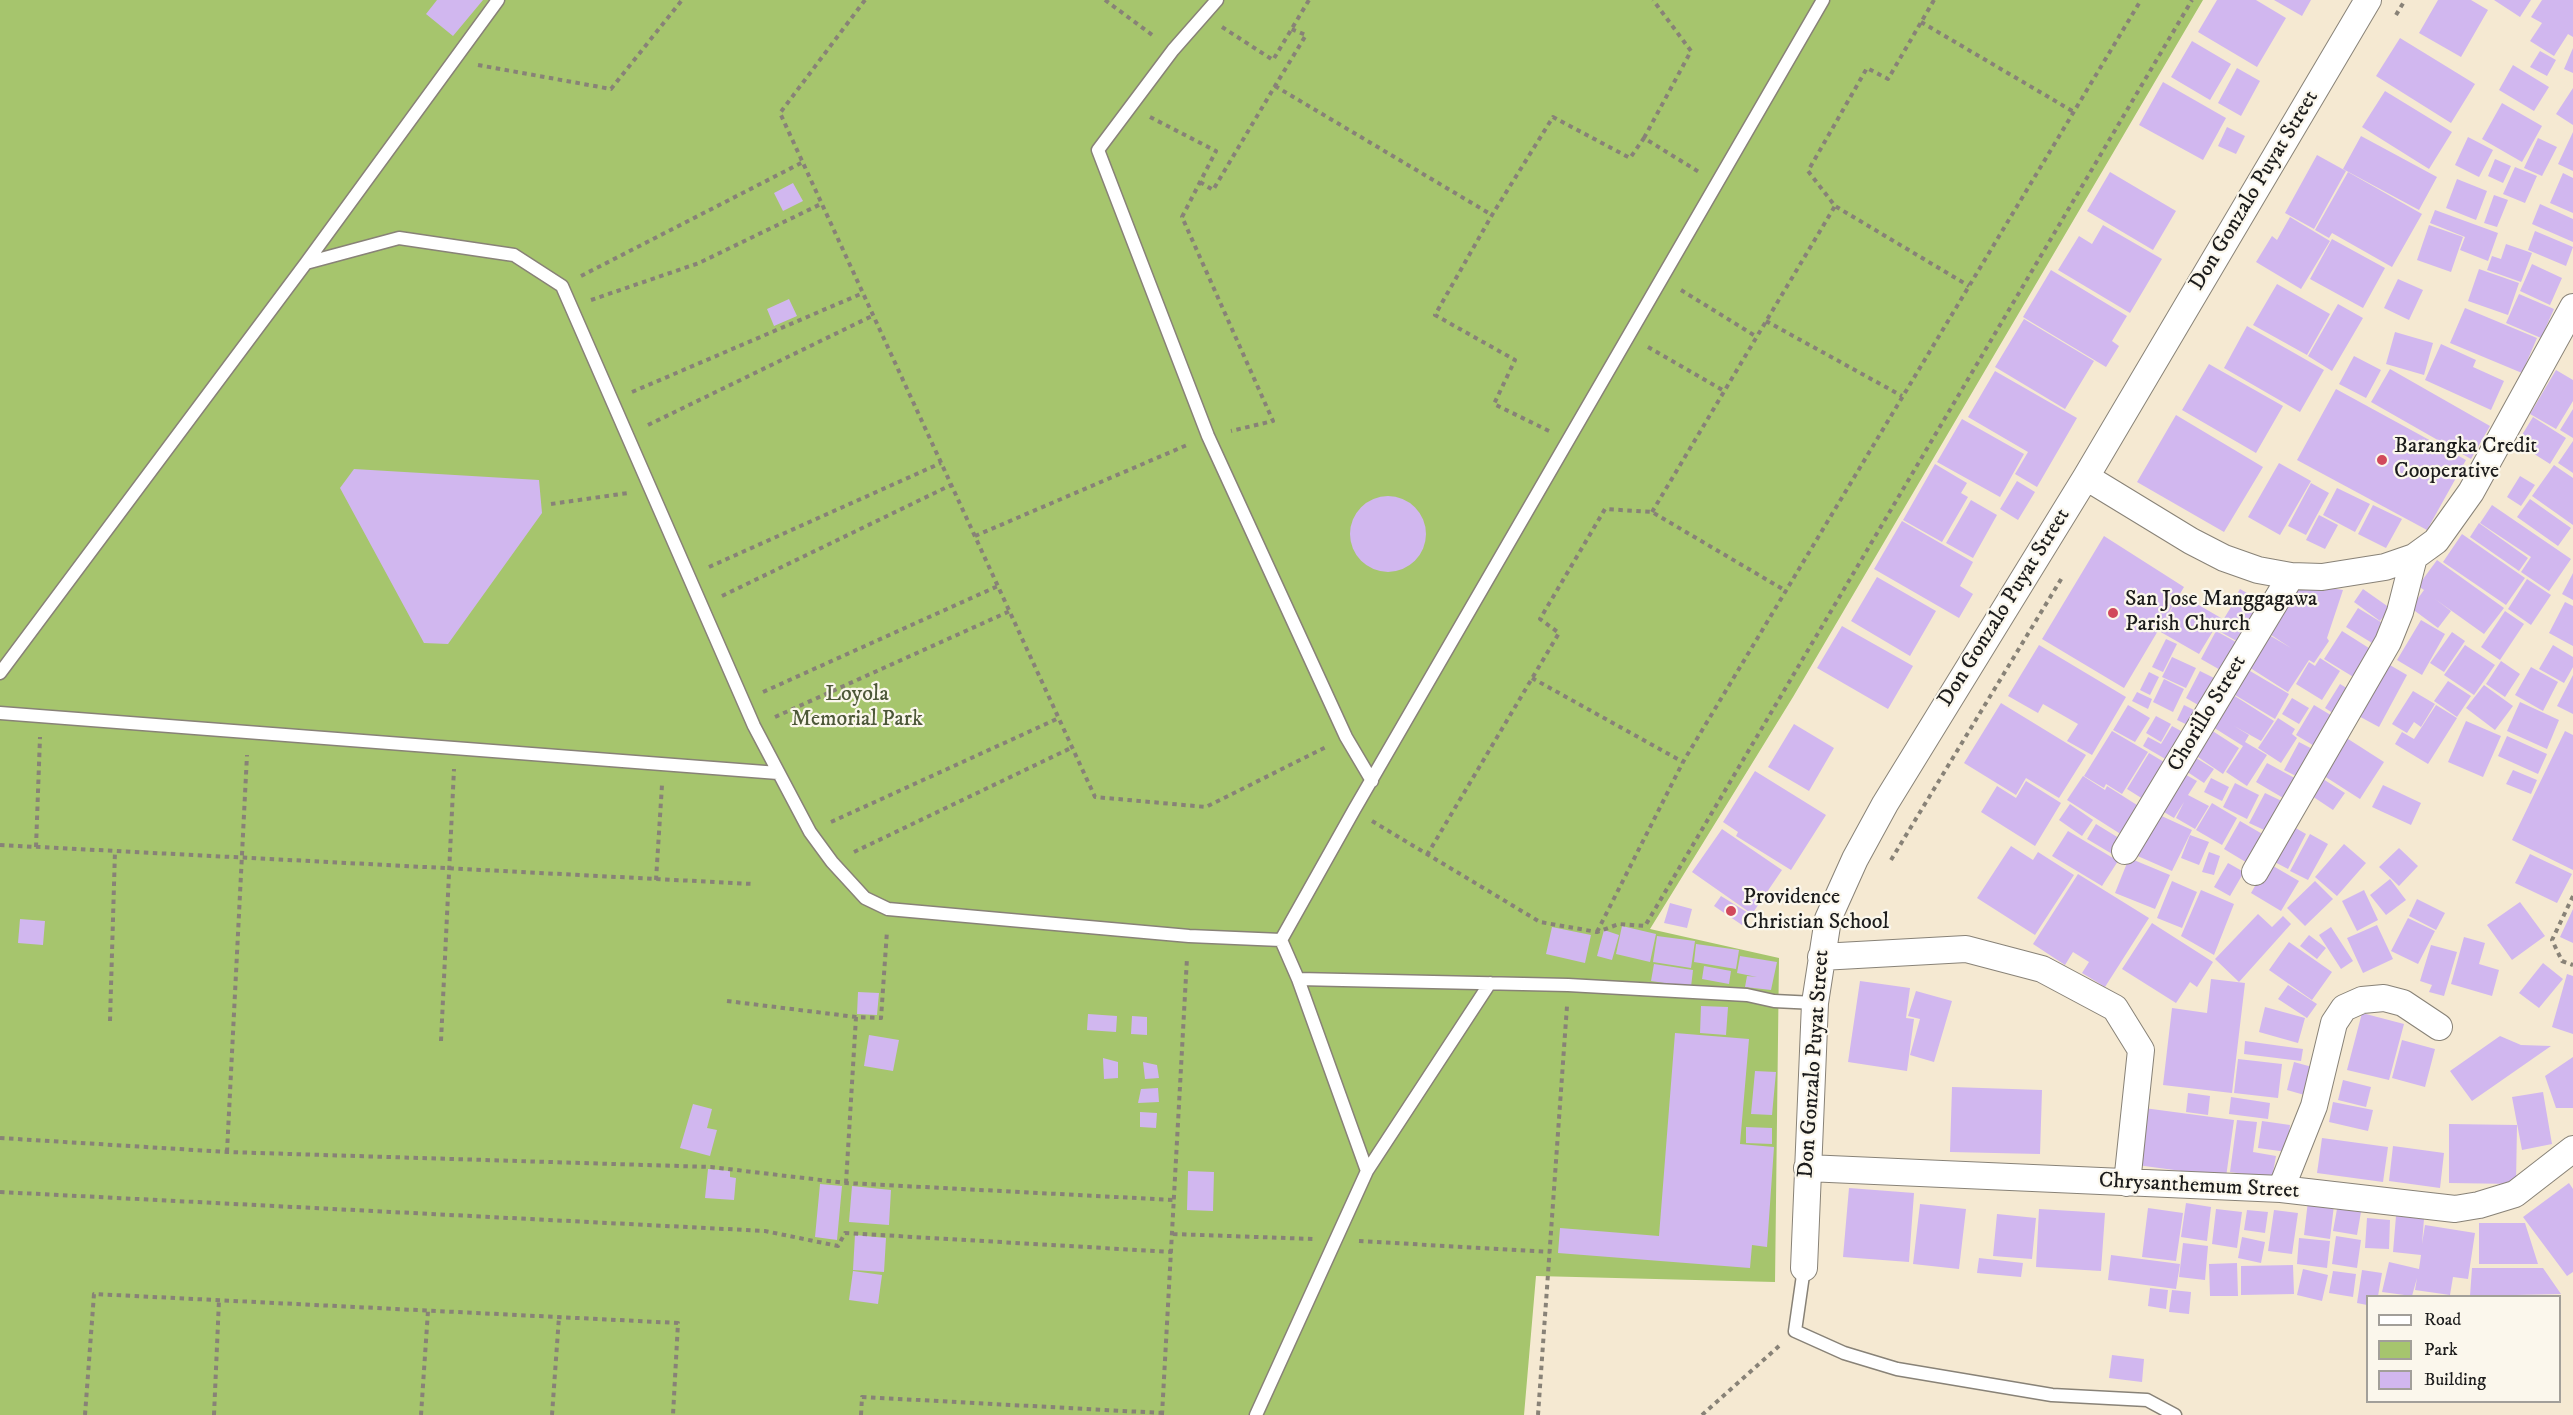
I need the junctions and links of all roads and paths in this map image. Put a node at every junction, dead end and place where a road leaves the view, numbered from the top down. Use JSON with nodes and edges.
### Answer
{"nodes":[{"id":1,"x":498,"y":0,"type":"edge"},
{"id":2,"x":681,"y":0,"type":"edge"},
{"id":3,"x":865,"y":0,"type":"edge"},
{"id":4,"x":1105,"y":0,"type":"edge"},
{"id":5,"x":1217,"y":0,"type":"edge"},
{"id":6,"x":1309,"y":0,"type":"edge"},
{"id":7,"x":1653,"y":0,"type":"edge"},
{"id":8,"x":1823,"y":0,"type":"edge"},
{"id":9,"x":1934,"y":0,"type":"edge"},
{"id":10,"x":2141,"y":0,"type":"edge"},
{"id":11,"x":2192,"y":0,"type":"edge"},
{"id":12,"x":2368,"y":0,"type":"edge"},
{"id":13,"x":2405,"y":0,"type":"edge"},
{"id":14,"x":1203,"y":16,"type":"junction"},
{"id":15,"x":2393,"y":21,"type":"dead end"},
{"id":16,"x":1921,"y":22,"type":"junction"},
{"id":17,"x":1291,"y":29,"type":"junction"},
{"id":18,"x":1173,"y":50,"type":"junction"},
{"id":19,"x":454,"y":60,"type":"junction"},
{"id":20,"x":1275,"y":86,"type":"junction"},
{"id":21,"x":1131,"y":107,"type":"junction"},
{"id":22,"x":2074,"y":112,"type":"junction"},
{"id":23,"x":1644,"y":138,"type":"junction"},
{"id":24,"x":803,"y":162,"type":"junction"},
{"id":25,"x":1200,"y":182,"type":"junction"},
{"id":26,"x":1717,"y":183,"type":"junction"},
{"id":27,"x":823,"y":203,"type":"junction"},
{"id":28,"x":1835,"y":207,"type":"junction"},
{"id":29,"x":1492,"y":215,"type":"junction"},
{"id":30,"x":306,"y":263,"type":"junction"},
{"id":31,"x":1662,"y":278,"type":"junction"},
{"id":32,"x":562,"y":286,"type":"junction"},
{"id":33,"x":1969,"y":286,"type":"junction"},
{"id":34,"x":863,"y":293,"type":"junction"},
{"id":35,"x":571,"y":307,"type":"junction"},
{"id":36,"x":2573,"y":308,"type":"edge"},
{"id":37,"x":874,"y":315,"type":"junction"},
{"id":38,"x":1766,"y":321,"type":"junction"},
{"id":39,"x":1629,"y":336,"type":"junction"},
{"id":40,"x":1757,"y":337,"type":"junction"},
{"id":41,"x":1724,"y":391,"type":"junction"},
{"id":42,"x":1902,"y":396,"type":"junction"},
{"id":43,"x":612,"y":401,"type":"junction"},
{"id":44,"x":627,"y":435,"type":"junction"},
{"id":45,"x":1208,"y":436,"type":"junction"},
{"id":46,"x":1569,"y":440,"type":"junction"},
{"id":47,"x":941,"y":463,"type":"junction"},
{"id":48,"x":2085,"y":477,"type":"junction"},
{"id":49,"x":951,"y":485,"type":"junction"},
{"id":50,"x":651,"y":490,"type":"junction"},
{"id":51,"x":551,"y":504,"type":"dead end"},
{"id":52,"x":1652,"y":512,"type":"junction"},
{"id":53,"x":975,"y":536,"type":"junction"},
{"id":54,"x":2414,"y":557,"type":"junction"},
{"id":55,"x":2064,"y":575,"type":"dead end"},
{"id":56,"x":688,"y":576,"type":"junction"},
{"id":57,"x":2291,"y":576,"type":"junction"},
{"id":58,"x":998,"y":586,"type":"junction"},
{"id":59,"x":1786,"y":591,"type":"junction"},
{"id":60,"x":702,"y":606,"type":"junction"},
{"id":61,"x":1010,"y":611,"type":"junction"},
{"id":62,"x":0,"y":673,"type":"edge"},
{"id":63,"x":1532,"y":678,"type":"junction"},
{"id":64,"x":743,"y":701,"type":"junction"},
{"id":65,"x":0,"y":712,"type":"edge"},
{"id":66,"x":40,"y":716,"type":"junction"},
{"id":67,"x":1059,"y":718,"type":"junction"},
{"id":68,"x":754,"y":726,"type":"junction"},
{"id":69,"x":249,"y":732,"type":"junction"},
{"id":70,"x":1346,"y":737,"type":"junction"},
{"id":71,"x":1073,"y":747,"type":"junction"},
{"id":72,"x":455,"y":748,"type":"junction"},
{"id":73,"x":1683,"y":762,"type":"junction"},
{"id":74,"x":664,"y":764,"type":"junction"},
{"id":75,"x":778,"y":773,"type":"junction"},
{"id":76,"x":1372,"y":781,"type":"junction"},
{"id":77,"x":1354,"y":810,"type":"junction"},
{"id":78,"x":810,"y":832,"type":"junction"},
{"id":79,"x":0,"y":845,"type":"edge"},
{"id":80,"x":36,"y":847,"type":"junction"},
{"id":81,"x":115,"y":851,"type":"junction"},
{"id":82,"x":2125,"y":851,"type":"dead end"},
{"id":83,"x":1427,"y":855,"type":"junction"},
{"id":84,"x":243,"y":858,"type":"junction"},
{"id":85,"x":832,"y":862,"type":"junction"},
{"id":86,"x":450,"y":868,"type":"junction"},
{"id":87,"x":1886,"y":869,"type":"dead end"},
{"id":88,"x":2255,"y":872,"type":"dead end"},
{"id":89,"x":656,"y":880,"type":"junction"},
{"id":90,"x":753,"y":884,"type":"dead end"},
{"id":91,"x":2573,"y":896,"type":"edge"},
{"id":92,"x":888,"y":909,"type":"junction"},
{"id":93,"x":1597,"y":932,"type":"junction"},
{"id":94,"x":1189,"y":936,"type":"junction"},
{"id":95,"x":1281,"y":940,"type":"junction"},
{"id":96,"x":1821,"y":957,"type":"junction"},
{"id":97,"x":2573,"y":965,"type":"edge"},
{"id":98,"x":1298,"y":980,"type":"junction"},
{"id":99,"x":1490,"y":983,"type":"junction"},
{"id":100,"x":1568,"y":985,"type":"junction"},
{"id":101,"x":727,"y":1001,"type":"dead end"},
{"id":102,"x":1815,"y":1004,"type":"junction"},
{"id":103,"x":856,"y":1017,"type":"junction"},
{"id":104,"x":110,"y":1021,"type":"dead end"},
{"id":105,"x":2439,"y":1027,"type":"dead end"},
{"id":106,"x":441,"y":1041,"type":"dead end"},
{"id":107,"x":0,"y":1138,"type":"edge"},
{"id":108,"x":2573,"y":1149,"type":"edge"},
{"id":109,"x":227,"y":1152,"type":"junction"},
{"id":110,"x":1807,"y":1168,"type":"junction"},
{"id":111,"x":1367,"y":1172,"type":"junction"},
{"id":112,"x":846,"y":1183,"type":"junction"},
{"id":113,"x":2127,"y":1183,"type":"junction"},
{"id":114,"x":2281,"y":1189,"type":"junction"},
{"id":115,"x":0,"y":1192,"type":"edge"},
{"id":116,"x":1174,"y":1200,"type":"junction"},
{"id":117,"x":1172,"y":1252,"type":"junction"},
{"id":118,"x":1804,"y":1268,"type":"joint"},
{"id":119,"x":219,"y":1300,"type":"junction"},
{"id":120,"x":428,"y":1311,"type":"junction"},
{"id":121,"x":559,"y":1317,"type":"junction"},
{"id":122,"x":1795,"y":1331,"type":"junction"},
{"id":123,"x":1162,"y":1414,"type":"edge"},
{"id":124,"x":85,"y":1415,"type":"edge"},
{"id":125,"x":214,"y":1415,"type":"edge"},
{"id":126,"x":421,"y":1415,"type":"edge"},
{"id":127,"x":552,"y":1415,"type":"edge"},
{"id":128,"x":673,"y":1415,"type":"edge"},
{"id":129,"x":861,"y":1415,"type":"edge"},
{"id":130,"x":1256,"y":1415,"type":"edge"},
{"id":131,"x":1539,"y":1415,"type":"edge"},
{"id":132,"x":1702,"y":1415,"type":"edge"},
{"id":133,"x":2175,"y":1415,"type":"edge"}],
"edges":[{"from":1,"to":19,"type":"lane"},
{"from":2,"to":19,"type":"path"},
{"from":3,"to":24,"type":"path"},
{"from":4,"to":18,"type":"path"},
{"from":5,"to":14,"type":"lane"},
{"from":6,"to":17,"type":"path"},
{"from":7,"to":23,"type":"path"},
{"from":8,"to":26,"type":"lane"},
{"from":9,"to":16,"type":"path"},
{"from":10,"to":22,"type":"path"},
{"from":11,"to":93,"type":"path"},
{"from":12,"to":48,"type":"street","name":"Don Gonzalo Puyat Street"},
{"from":13,"to":15,"type":"path"},
{"from":14,"to":17,"type":"path"},
{"from":14,"to":18,"type":"lane"},
{"from":16,"to":22,"type":"path"},
{"from":16,"to":28,"type":"path"},
{"from":17,"to":20,"type":"path"},
{"from":18,"to":21,"type":"lane"},
{"from":19,"to":30,"type":"lane"},
{"from":20,"to":25,"type":"path"},
{"from":20,"to":29,"type":"path"},
{"from":21,"to":25,"type":"path"},
{"from":21,"to":45,"type":"lane"},
{"from":22,"to":33,"type":"path"},
{"from":23,"to":26,"type":"path"},
{"from":23,"to":29,"type":"path"},
{"from":24,"to":27,"type":"path"},
{"from":24,"to":32,"type":"path"},
{"from":25,"to":45,"type":"path"},
{"from":26,"to":31,"type":"lane"},
{"from":27,"to":34,"type":"path"},
{"from":27,"to":35,"type":"path"},
{"from":28,"to":33,"type":"path"},
{"from":28,"to":38,"type":"path"},
{"from":29,"to":46,"type":"path"},
{"from":30,"to":32,"type":"lane"},
{"from":30,"to":62,"type":"lane"},
{"from":31,"to":39,"type":"lane"},
{"from":31,"to":40,"type":"path"},
{"from":32,"to":35,"type":"lane"},
{"from":33,"to":42,"type":"path"},
{"from":34,"to":37,"type":"path"},
{"from":34,"to":43,"type":"path"},
{"from":35,"to":43,"type":"lane"},
{"from":36,"to":54,"type":"street"},
{"from":37,"to":44,"type":"path"},
{"from":37,"to":47,"type":"path"},
{"from":38,"to":40,"type":"path"},
{"from":38,"to":42,"type":"path"},
{"from":39,"to":41,"type":"path"},
{"from":39,"to":46,"type":"lane"},
{"from":40,"to":41,"type":"path"},
{"from":41,"to":52,"type":"path"},
{"from":42,"to":59,"type":"path"},
{"from":43,"to":44,"type":"lane"},
{"from":44,"to":50,"type":"lane"},
{"from":45,"to":53,"type":"path"},
{"from":45,"to":70,"type":"lane"},
{"from":46,"to":76,"type":"lane"},
{"from":47,"to":49,"type":"path"},
{"from":47,"to":56,"type":"path"},
{"from":48,"to":57,"type":"street"},
{"from":48,"to":96,"type":"street","name":"Don Gonzalo Puyat Street"},
{"from":49,"to":53,"type":"path"},
{"from":49,"to":60,"type":"path"},
{"from":50,"to":51,"type":"path"},
{"from":50,"to":56,"type":"lane"},
{"from":52,"to":59,"type":"path"},
{"from":52,"to":63,"type":"path"},
{"from":53,"to":58,"type":"path"},
{"from":54,"to":57,"type":"street"},
{"from":54,"to":88,"type":"street"},
{"from":55,"to":87,"type":"path"},
{"from":56,"to":60,"type":"lane"},
{"from":57,"to":82,"type":"street","name":"Chorillo Street"},
{"from":58,"to":61,"type":"path"},
{"from":58,"to":64,"type":"path"},
{"from":59,"to":73,"type":"path"},
{"from":60,"to":64,"type":"lane"},
{"from":61,"to":67,"type":"path"},
{"from":61,"to":68,"type":"path"},
{"from":63,"to":73,"type":"path"},
{"from":63,"to":83,"type":"path"},
{"from":64,"to":68,"type":"lane"},
{"from":65,"to":66,"type":"lane"},
{"from":66,"to":69,"type":"lane"},
{"from":66,"to":80,"type":"path"},
{"from":67,"to":71,"type":"path"},
{"from":67,"to":78,"type":"path"},
{"from":68,"to":75,"type":"lane"},
{"from":69,"to":72,"type":"lane"},
{"from":69,"to":84,"type":"path"},
{"from":70,"to":71,"type":"path"},
{"from":70,"to":76,"type":"lane"},
{"from":71,"to":85,"type":"path"},
{"from":72,"to":74,"type":"lane"},
{"from":72,"to":86,"type":"path"},
{"from":73,"to":93,"type":"path"},
{"from":74,"to":75,"type":"lane"},
{"from":74,"to":89,"type":"path"},
{"from":75,"to":78,"type":"lane"},
{"from":76,"to":77,"type":"lane"},
{"from":77,"to":83,"type":"path"},
{"from":77,"to":95,"type":"lane"},
{"from":78,"to":85,"type":"lane"},
{"from":79,"to":80,"type":"path"},
{"from":80,"to":81,"type":"path"},
{"from":81,"to":84,"type":"path"},
{"from":81,"to":104,"type":"path"},
{"from":83,"to":93,"type":"path"},
{"from":84,"to":86,"type":"path"},
{"from":84,"to":109,"type":"path"},
{"from":85,"to":92,"type":"lane"},
{"from":86,"to":89,"type":"path"},
{"from":86,"to":106,"type":"path"},
{"from":89,"to":90,"type":"path"},
{"from":91,"to":97,"type":"path"},
{"from":92,"to":94,"type":"lane"},
{"from":92,"to":103,"type":"path"},
{"from":94,"to":95,"type":"lane"},
{"from":94,"to":116,"type":"path"},
{"from":95,"to":98,"type":"lane"},
{"from":96,"to":102,"type":"street","name":"Don Gonzalo Puyat Street"},
{"from":96,"to":113,"type":"street"},
{"from":98,"to":99,"type":"lane"},
{"from":98,"to":111,"type":"lane"},
{"from":99,"to":100,"type":"lane"},
{"from":99,"to":111,"type":"lane"},
{"from":100,"to":102,"type":"lane"},
{"from":100,"to":131,"type":"path"},
{"from":101,"to":103,"type":"path"},
{"from":102,"to":110,"type":"street","name":"Don Gonzalo Puyat Street"},
{"from":103,"to":112,"type":"path"},
{"from":105,"to":114,"type":"street"},
{"from":107,"to":109,"type":"path"},
{"from":108,"to":114,"type":"street","name":"Chrysanthemum Street"},
{"from":109,"to":112,"type":"path"},
{"from":110,"to":113,"type":"street","name":"Chrysanthemum Street"},
{"from":110,"to":118,"type":"street","name":"Don Gonzalo Puyat Street"},
{"from":111,"to":130,"type":"lane"},
{"from":112,"to":116,"type":"path"},
{"from":113,"to":114,"type":"street","name":"Chrysanthemum Street"},
{"from":115,"to":117,"type":"path"},
{"from":116,"to":117,"type":"path"},
{"from":117,"to":123,"type":"path"},
{"from":118,"to":122,"type":"lane"},
{"from":119,"to":120,"type":"path"},
{"from":119,"to":124,"type":"path"},
{"from":119,"to":125,"type":"path"},
{"from":120,"to":121,"type":"path"},
{"from":120,"to":126,"type":"path"},
{"from":121,"to":127,"type":"path"},
{"from":121,"to":128,"type":"path"},
{"from":122,"to":132,"type":"path"},
{"from":122,"to":133,"type":"lane"},
{"from":123,"to":129,"type":"path"}]}
